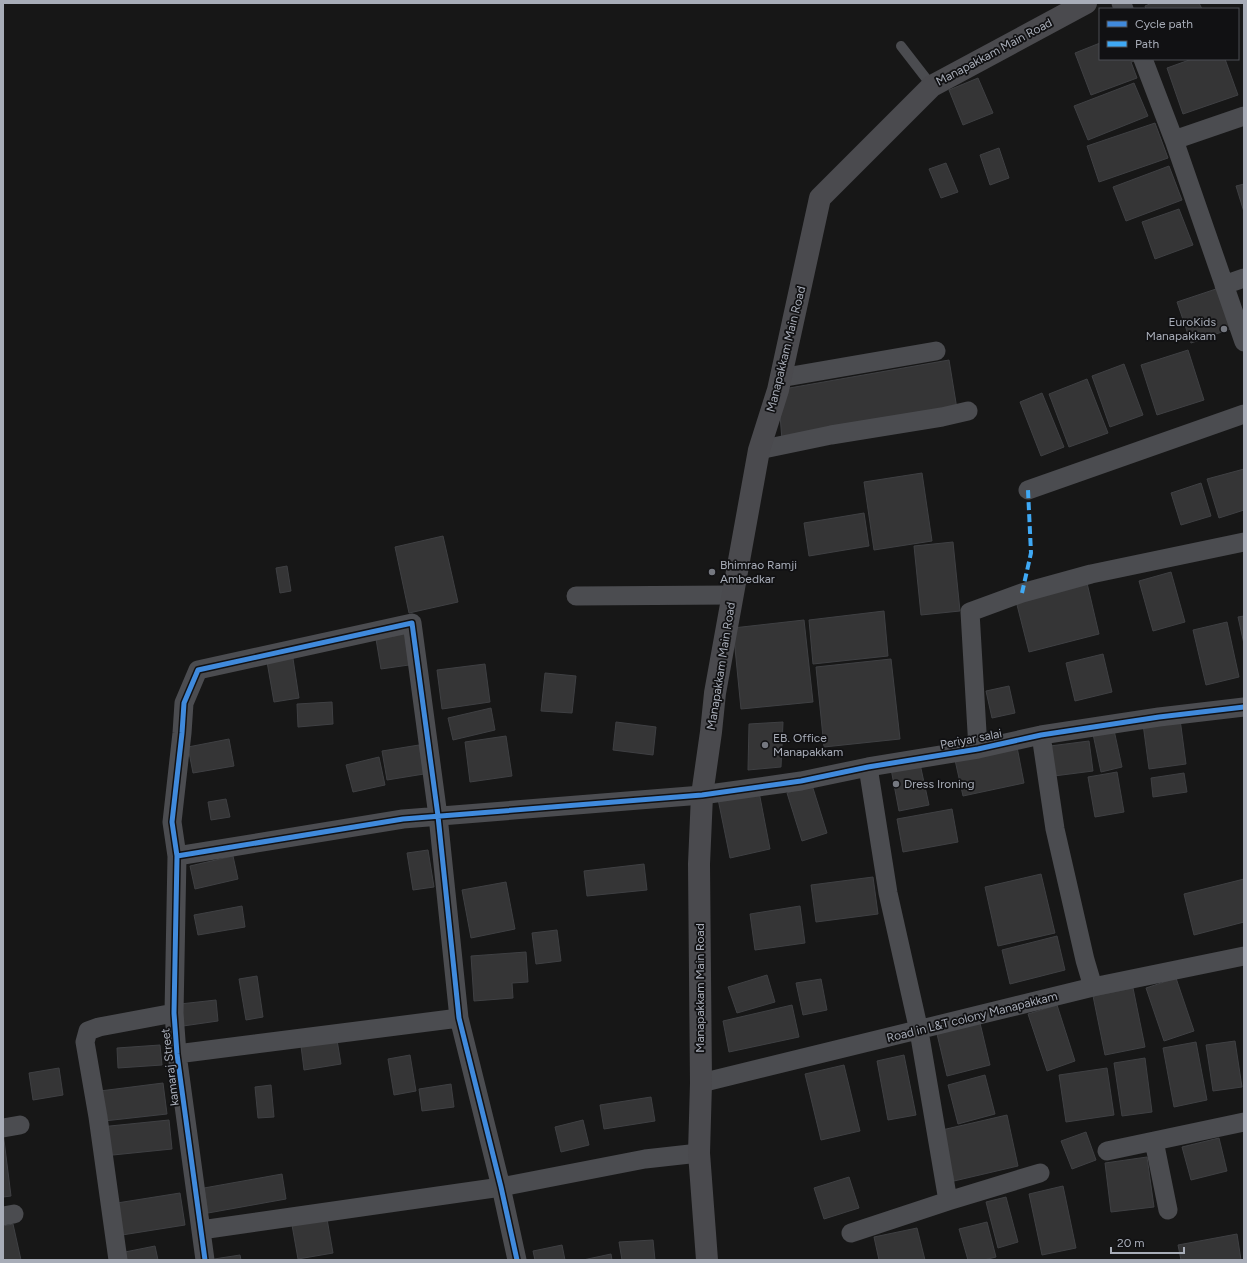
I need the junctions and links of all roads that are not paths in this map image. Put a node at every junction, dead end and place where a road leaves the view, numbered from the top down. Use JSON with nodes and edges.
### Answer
{"nodes":[{"id":1,"x":1086,"y":3,"type":"edge"},
{"id":2,"x":901,"y":46,"type":"dead end"},
{"id":3,"x":1143,"y":60,"type":"edge"},
{"id":4,"x":932,"y":86,"type":"junction"},
{"id":5,"x":1244,"y":116,"type":"edge"},
{"id":6,"x":1174,"y":140,"type":"junction"},
{"id":7,"x":1244,"y":278,"type":"edge"},
{"id":8,"x":1224,"y":285,"type":"junction"},
{"id":9,"x":1244,"y":342,"type":"edge"},
{"id":10,"x":936,"y":351,"type":"dead end"},
{"id":11,"x":780,"y":378,"type":"junction"},
{"id":12,"x":968,"y":411,"type":"dead end"},
{"id":13,"x":1244,"y":414,"type":"edge"},
{"id":14,"x":759,"y":450,"type":"junction"},
{"id":15,"x":1028,"y":490,"type":"dead end"},
{"id":16,"x":1244,"y":542,"type":"edge"},
{"id":17,"x":732,"y":595,"type":"junction"},
{"id":18,"x":576,"y":596,"type":"dead end"},
{"id":19,"x":1244,"y":707,"type":"edge"},
{"id":20,"x":1041,"y":735,"type":"junction"},
{"id":21,"x":978,"y":749,"type":"junction"},
{"id":22,"x":868,"y":767,"type":"junction"},
{"id":23,"x":702,"y":795,"type":"junction"},
{"id":24,"x":438,"y":816,"type":"junction"},
{"id":25,"x":177,"y":856,"type":"junction"},
{"id":26,"x":1244,"y":956,"type":"edge"},
{"id":27,"x":1093,"y":987,"type":"junction"},
{"id":28,"x":174,"y":1013,"type":"junction"},
{"id":29,"x":459,"y":1018,"type":"junction"},
{"id":30,"x":919,"y":1031,"type":"junction"},
{"id":31,"x":177,"y":1054,"type":"junction"},
{"id":32,"x":701,"y":1083,"type":"junction"},
{"id":33,"x":1244,"y":1122,"type":"edge"},
{"id":34,"x":1154,"y":1142,"type":"junction"},
{"id":35,"x":1107,"y":1151,"type":"dead end"},
{"id":36,"x":699,"y":1153,"type":"junction"},
{"id":37,"x":1040,"y":1174,"type":"dead end"},
{"id":38,"x":501,"y":1187,"type":"junction"},
{"id":39,"x":948,"y":1201,"type":"junction"},
{"id":40,"x":1168,"y":1210,"type":"dead end"},
{"id":41,"x":200,"y":1230,"type":"junction"},
{"id":42,"x":851,"y":1234,"type":"dead end"},
{"id":43,"x":118,"y":1260,"type":"edge"},
{"id":44,"x":205,"y":1260,"type":"edge"},
{"id":45,"x":517,"y":1260,"type":"edge"},
{"id":46,"x":707,"y":1260,"type":"edge"}],
"edges":[{"from":1,"to":4,"type":"main road","name":"Manapakkam Main Road"},
{"from":2,"to":4,"type":"lane"},
{"from":3,"to":6,"type":"street"},
{"from":4,"to":11,"type":"main road","name":"Manapakkam Main Road"},
{"from":5,"to":6,"type":"street"},
{"from":6,"to":8,"type":"street"},
{"from":7,"to":8,"type":"street"},
{"from":8,"to":9,"type":"street"},
{"from":10,"to":11,"type":"street"},
{"from":11,"to":14,"type":"main road","name":"Manapakkam Main Road"},
{"from":12,"to":14,"type":"street"},
{"from":13,"to":15,"type":"street"},
{"from":14,"to":17,"type":"main road","name":"Manapakkam Main Road"},
{"from":16,"to":21,"type":"street"},
{"from":17,"to":18,"type":"street"},
{"from":17,"to":23,"type":"main road","name":"Manapakkam Main Road"},
{"from":19,"to":20,"type":"street","name":"Periyar salai"},
{"from":20,"to":21,"type":"street","name":"Periyar salai"},
{"from":20,"to":27,"type":"street"},
{"from":21,"to":22,"type":"street","name":"Periyar salai"},
{"from":22,"to":23,"type":"street","name":"Periyar salai"},
{"from":22,"to":30,"type":"street"},
{"from":23,"to":24,"type":"street","name":"Periyar salai"},
{"from":23,"to":32,"type":"main road","name":"Manapakkam Main Road"},
{"from":24,"to":25,"type":"street","name":"Periyar salai"},
{"from":24,"to":25,"type":"street","name":"kamaraj Street"},
{"from":24,"to":29,"type":"street"},
{"from":25,"to":28,"type":"street","name":"kamaraj Street"},
{"from":26,"to":27,"type":"street","name":"Road in L&T colony Manapakkam"},
{"from":27,"to":30,"type":"street","name":"Road in L&T colony Manapakkam"},
{"from":28,"to":31,"type":"street","name":"kamaraj Street"},
{"from":28,"to":43,"type":"street"},
{"from":29,"to":31,"type":"street"},
{"from":29,"to":38,"type":"street"},
{"from":30,"to":32,"type":"street","name":"Road in L&T colony Manapakkam"},
{"from":30,"to":39,"type":"street"},
{"from":31,"to":41,"type":"street","name":"kamaraj Street"},
{"from":32,"to":36,"type":"main road","name":"Manapakkam Main Road"},
{"from":33,"to":34,"type":"street"},
{"from":34,"to":35,"type":"street"},
{"from":34,"to":40,"type":"street"},
{"from":36,"to":38,"type":"street"},
{"from":36,"to":46,"type":"main road","name":"Manapakkam Main Road"},
{"from":37,"to":39,"type":"street"},
{"from":38,"to":41,"type":"street"},
{"from":38,"to":45,"type":"street"},
{"from":39,"to":42,"type":"street"},
{"from":41,"to":44,"type":"street","name":"kamaraj Street"}]}
